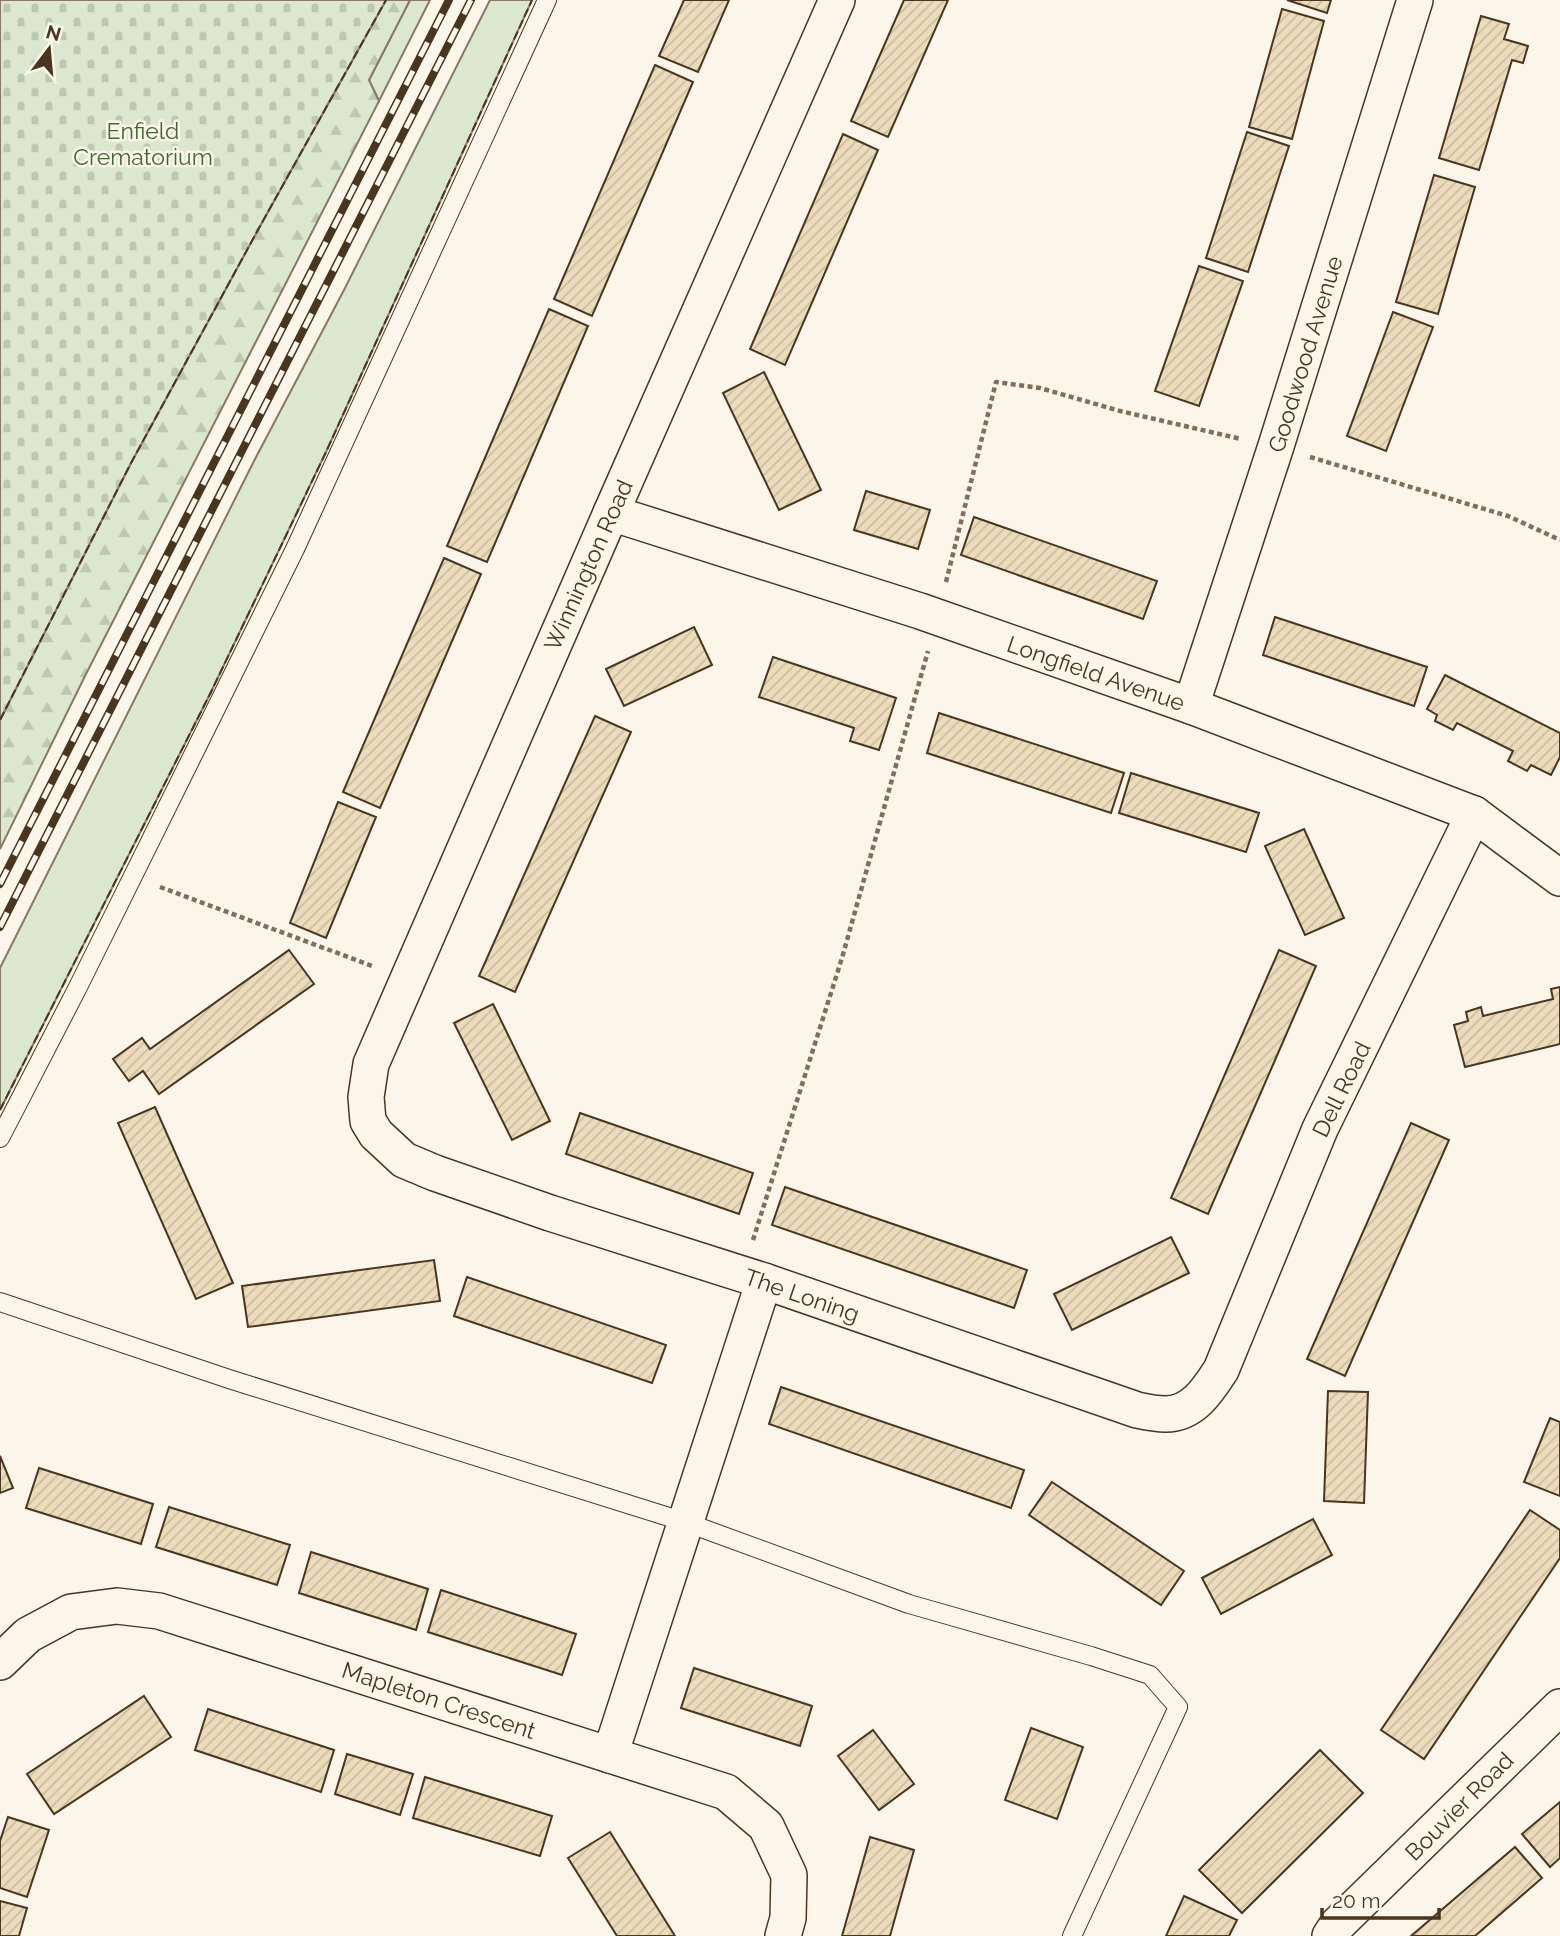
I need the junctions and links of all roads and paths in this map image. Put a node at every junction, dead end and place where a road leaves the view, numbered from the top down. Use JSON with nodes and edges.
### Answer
{"nodes":[{"id":1,"x":547,"y":0,"type":"edge"},
{"id":2,"x":836,"y":0,"type":"edge"},
{"id":3,"x":1415,"y":0,"type":"edge"},
{"id":4,"x":611,"y":513,"type":"junction"},
{"id":5,"x":1191,"y":706,"type":"junction"},
{"id":6,"x":1474,"y":814,"type":"junction"},
{"id":7,"x":133,"y":877,"type":"junction"},
{"id":8,"x":1560,"y":878,"type":"edge"},
{"id":9,"x":408,"y":979,"type":"junction"},
{"id":10,"x":376,"y":1134,"type":"joint"},
{"id":11,"x":0,"y":1138,"type":"edge"},
{"id":12,"x":764,"y":1281,"type":"junction"},
{"id":13,"x":0,"y":1302,"type":"edge"},
{"id":14,"x":1221,"y":1370,"type":"joint"},
{"id":15,"x":685,"y":1522,"type":"junction"},
{"id":16,"x":0,"y":1662,"type":"edge"},
{"id":17,"x":1560,"y":1707,"type":"edge"},
{"id":18,"x":610,"y":1755,"type":"junction"},
{"id":19,"x":783,"y":1936,"type":"edge"},
{"id":20,"x":1072,"y":1936,"type":"edge"},
{"id":21,"x":1330,"y":1936,"type":"edge"}],
"edges":[{"from":1,"to":7,"type":"lane"},
{"from":2,"to":4,"type":"street","name":"Winnington Road"},
{"from":3,"to":5,"type":"street","name":"Goodwood Avenue"},
{"from":4,"to":5,"type":"street","name":"Longfield Avenue"},
{"from":4,"to":9,"type":"street","name":"Winnington Road"},
{"from":5,"to":6,"type":"street","name":"Longfield Avenue"},
{"from":6,"to":8,"type":"street","name":"Longfield Avenue"},
{"from":6,"to":14,"type":"street","name":"Dell Road"},
{"from":7,"to":9,"type":"path"},
{"from":7,"to":11,"type":"lane"},
{"from":9,"to":10,"type":"street","name":"Winnington Road"},
{"from":10,"to":12,"type":"street","name":"The Loning"},
{"from":12,"to":14,"type":"street","name":"The Loning"},
{"from":12,"to":15,"type":"street"},
{"from":13,"to":15,"type":"lane"},
{"from":15,"to":18,"type":"street"},
{"from":15,"to":20,"type":"lane"},
{"from":16,"to":18,"type":"street","name":"Mapleton Crescent"},
{"from":17,"to":21,"type":"street","name":"Bouvier Road"},
{"from":18,"to":19,"type":"street","name":"Mapleton Crescent"}]}
